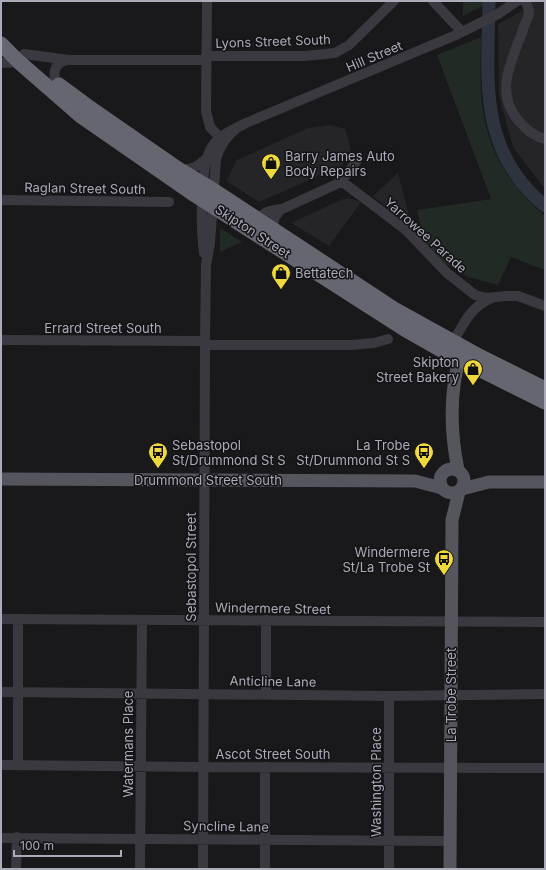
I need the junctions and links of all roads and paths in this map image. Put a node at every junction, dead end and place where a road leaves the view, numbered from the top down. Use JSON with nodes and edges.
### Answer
{"nodes":[{"id":1,"x":207,"y":1,"type":"edge"},
{"id":2,"x":394,"y":1,"type":"edge"},
{"id":3,"x":432,"y":1,"type":"edge"},
{"id":4,"x":517,"y":1,"type":"edge"},
{"id":5,"x":525,"y":1,"type":"edge"},
{"id":6,"x":1,"y":31,"type":"edge"},
{"id":7,"x":462,"y":32,"type":"junction"},
{"id":8,"x":1,"y":44,"type":"edge"},
{"id":9,"x":22,"y":58,"type":"junction"},
{"id":10,"x":206,"y":58,"type":"junction"},
{"id":11,"x":69,"y":60,"type":"junction"},
{"id":12,"x":1,"y":63,"type":"edge"},
{"id":13,"x":56,"y":82,"type":"junction"},
{"id":14,"x":238,"y":127,"type":"joint"},
{"id":15,"x":545,"y":139,"type":"edge"},
{"id":16,"x":222,"y":140,"type":"junction"},
{"id":17,"x":207,"y":158,"type":"junction"},
{"id":18,"x":356,"y":162,"type":"dead end"},
{"id":19,"x":178,"y":169,"type":"junction"},
{"id":20,"x":340,"y":183,"type":"junction"},
{"id":21,"x":208,"y":195,"type":"junction"},
{"id":22,"x":1,"y":200,"type":"edge"},
{"id":23,"x":169,"y":202,"type":"dead end"},
{"id":24,"x":282,"y":209,"type":"junction"},
{"id":25,"x":256,"y":226,"type":"junction"},
{"id":26,"x":273,"y":230,"type":"junction"},
{"id":27,"x":468,"y":289,"type":"junction"},
{"id":28,"x":496,"y":297,"type":"junction"},
{"id":29,"x":545,"y":306,"type":"edge"},
{"id":30,"x":471,"y":313,"type":"junction"},
{"id":31,"x":388,"y":338,"type":"dead end"},
{"id":32,"x":1,"y":340,"type":"edge"},
{"id":33,"x":205,"y":343,"type":"junction"},
{"id":34,"x":455,"y":350,"type":"junction"},
{"id":35,"x":545,"y":388,"type":"edge"},
{"id":36,"x":453,"y":391,"type":"junction"},
{"id":37,"x":545,"y":402,"type":"edge"},
{"id":38,"x":453,"y":442,"type":"junction"},
{"id":39,"x":444,"y":472,"type":"junction"},
{"id":40,"x":460,"y":472,"type":"junction"},
{"id":41,"x":1,"y":479,"type":"edge"},
{"id":42,"x":204,"y":480,"type":"junction"},
{"id":43,"x":415,"y":481,"type":"junction"},
{"id":44,"x":489,"y":482,"type":"junction"},
{"id":45,"x":545,"y":482,"type":"edge"},
{"id":46,"x":443,"y":490,"type":"junction"},
{"id":47,"x":460,"y":490,"type":"junction"},
{"id":48,"x":452,"y":520,"type":"junction"},
{"id":49,"x":1,"y":619,"type":"edge"},
{"id":50,"x":18,"y":619,"type":"junction"},
{"id":51,"x":142,"y":620,"type":"junction"},
{"id":52,"x":204,"y":620,"type":"junction"},
{"id":53,"x":266,"y":620,"type":"junction"},
{"id":54,"x":451,"y":622,"type":"junction"},
{"id":55,"x":545,"y":622,"type":"edge"},
{"id":56,"x":1,"y":692,"type":"edge"},
{"id":57,"x":18,"y":692,"type":"junction"},
{"id":58,"x":142,"y":693,"type":"junction"},
{"id":59,"x":203,"y":693,"type":"junction"},
{"id":60,"x":545,"y":694,"type":"edge"},
{"id":61,"x":266,"y":695,"type":"junction"},
{"id":62,"x":451,"y":695,"type":"junction"},
{"id":63,"x":389,"y":696,"type":"junction"},
{"id":64,"x":1,"y":765,"type":"edge"},
{"id":65,"x":18,"y":765,"type":"junction"},
{"id":66,"x":141,"y":766,"type":"junction"},
{"id":67,"x":203,"y":767,"type":"junction"},
{"id":68,"x":264,"y":767,"type":"junction"},
{"id":69,"x":389,"y":767,"type":"junction"},
{"id":70,"x":451,"y":767,"type":"junction"},
{"id":71,"x":545,"y":768,"type":"edge"},
{"id":72,"x":17,"y":837,"type":"junction"},
{"id":73,"x":1,"y":838,"type":"edge"},
{"id":74,"x":203,"y":838,"type":"junction"},
{"id":75,"x":140,"y":839,"type":"junction"},
{"id":76,"x":265,"y":840,"type":"junction"},
{"id":77,"x":389,"y":841,"type":"junction"},
{"id":78,"x":450,"y":842,"type":"junction"},
{"id":79,"x":16,"y":869,"type":"edge"},
{"id":80,"x":140,"y":869,"type":"edge"},
{"id":81,"x":202,"y":869,"type":"edge"},
{"id":82,"x":264,"y":869,"type":"edge"},
{"id":83,"x":389,"y":869,"type":"edge"},
{"id":84,"x":450,"y":869,"type":"edge"}],
"edges":[{"from":1,"to":10,"type":"street"},
{"from":2,"to":10,"type":"street","name":"Lyons Street South"},
{"from":3,"to":7,"type":"street"},
{"from":4,"to":7,"type":"street","name":"Hill Street"},
{"from":5,"to":15,"type":"street"},
{"from":6,"to":9,"type":"highway","name":"Skipton Street"},
{"from":7,"to":14,"type":"street","name":"Hill Street"},
{"from":8,"to":9,"type":"highway","name":"Skipton Street"},
{"from":9,"to":11,"type":"street","name":"Lyons Street South"},
{"from":9,"to":12,"type":"street","name":"Lyons Street South"},
{"from":9,"to":13,"type":"highway","name":"Skipton Street"},
{"from":9,"to":21,"type":"highway","name":"Skipton Street"},
{"from":10,"to":11,"type":"street","name":"Lyons Street South"},
{"from":10,"to":16,"type":"street"},
{"from":11,"to":13,"type":"street"},
{"from":13,"to":19,"type":"highway","name":"Skipton Street"},
{"from":14,"to":16,"type":"street","name":"Sebastopol Street"},
{"from":16,"to":17,"type":"street","name":"Sebastopol Street"},
{"from":16,"to":21,"type":"street","name":"Sebastopol Street"},
{"from":17,"to":19,"type":"street"},
{"from":17,"to":21,"type":"street","name":"Sebastopol Street"},
{"from":18,"to":20,"type":"street"},
{"from":19,"to":21,"type":"highway","name":"Skipton Street"},
{"from":20,"to":24,"type":"street"},
{"from":20,"to":27,"type":"street","name":"Yarrowee Parade"},
{"from":21,"to":25,"type":"highway","name":"Skipton Street"},
{"from":21,"to":33,"type":"street","name":"Sebastopol Street"},
{"from":22,"to":23,"type":"street","name":"Raglan Street South"},
{"from":24,"to":25,"type":"street"},
{"from":24,"to":26,"type":"street"},
{"from":25,"to":26,"type":"highway","name":"Skipton Street"},
{"from":25,"to":34,"type":"highway","name":"Skipton Street"},
{"from":26,"to":34,"type":"highway","name":"Skipton Street"},
{"from":27,"to":28,"type":"street","name":"Yarrowee Parade"},
{"from":27,"to":30,"type":"street","name":"Yarrowee Parade"},
{"from":28,"to":29,"type":"street","name":"Yarrowee Parade"},
{"from":28,"to":30,"type":"street","name":"Yarrowee Parade"},
{"from":30,"to":34,"type":"street","name":"Yarrowee Parade"},
{"from":31,"to":33,"type":"street","name":"Errard Street South"},
{"from":32,"to":33,"type":"street","name":"Errard Street South"},
{"from":33,"to":42,"type":"street","name":"Sebastopol Street"},
{"from":34,"to":35,"type":"highway","name":"Skipton Street"},
{"from":34,"to":36,"type":"main road"},
{"from":34,"to":36,"type":"main road"},
{"from":34,"to":37,"type":"highway","name":"Skipton Street"},
{"from":36,"to":38,"type":"main road"},
{"from":38,"to":39,"type":"main road"},
{"from":38,"to":40,"type":"main road"},
{"from":39,"to":40,"type":"main road"},
{"from":39,"to":43,"type":"main road","name":"Drummond Street South"},
{"from":39,"to":46,"type":"main road"},
{"from":40,"to":44,"type":"main road"},
{"from":40,"to":47,"type":"main road"},
{"from":41,"to":42,"type":"main road","name":"Drummond Street South"},
{"from":42,"to":43,"type":"main road","name":"Drummond Street South"},
{"from":42,"to":52,"type":"street","name":"Sebastopol Street"},
{"from":43,"to":46,"type":"main road","name":"Drummond Street South"},
{"from":44,"to":45,"type":"main road"},
{"from":44,"to":47,"type":"main road"},
{"from":46,"to":47,"type":"main road"},
{"from":46,"to":48,"type":"main road","name":"La Trobe Street"},
{"from":47,"to":48,"type":"main road","name":"La Trobe Street"},
{"from":48,"to":54,"type":"main road","name":"La Trobe Street"},
{"from":49,"to":50,"type":"street","name":"Windermere Street"},
{"from":50,"to":51,"type":"street","name":"Windermere Street"},
{"from":50,"to":57,"type":"street"},
{"from":51,"to":52,"type":"street","name":"Windermere Street"},
{"from":51,"to":58,"type":"street","name":"Watermans Place"},
{"from":52,"to":53,"type":"street","name":"Windermere Street"},
{"from":52,"to":59,"type":"street","name":"Sebastopol Street"},
{"from":53,"to":54,"type":"street","name":"Windermere Street"},
{"from":53,"to":61,"type":"street"},
{"from":54,"to":55,"type":"street","name":"Windermere Street"},
{"from":54,"to":62,"type":"main road","name":"La Trobe Street"},
{"from":56,"to":57,"type":"street","name":"Anticline Lane"},
{"from":57,"to":58,"type":"street","name":"Anticline Lane"},
{"from":57,"to":65,"type":"street"},
{"from":58,"to":59,"type":"street","name":"Anticline Lane"},
{"from":58,"to":66,"type":"street","name":"Watermans Place"},
{"from":59,"to":61,"type":"street","name":"Anticline Lane"},
{"from":59,"to":67,"type":"street","name":"Sebastopol Street"},
{"from":60,"to":62,"type":"street","name":"Anticline Lane"},
{"from":61,"to":63,"type":"street","name":"Anticline Lane"},
{"from":62,"to":63,"type":"street","name":"Anticline Lane"},
{"from":62,"to":70,"type":"main road","name":"La Trobe Street"},
{"from":63,"to":69,"type":"street","name":"Washington Place"},
{"from":64,"to":65,"type":"street","name":"Ascot Street South"},
{"from":65,"to":66,"type":"street","name":"Ascot Street South"},
{"from":66,"to":67,"type":"street","name":"Ascot Street South"},
{"from":66,"to":75,"type":"street","name":"Watermans Place"},
{"from":67,"to":68,"type":"street","name":"Ascot Street South"},
{"from":67,"to":74,"type":"street","name":"Sebastopol Street"},
{"from":68,"to":69,"type":"street","name":"Ascot Street South"},
{"from":68,"to":76,"type":"street"},
{"from":69,"to":70,"type":"street","name":"Ascot Street South"},
{"from":69,"to":77,"type":"street","name":"Washington Place"},
{"from":70,"to":71,"type":"street","name":"Ascot Street South"},
{"from":70,"to":78,"type":"main road","name":"La Trobe Street"},
{"from":72,"to":73,"type":"street","name":"Syncline Lane"},
{"from":72,"to":75,"type":"street","name":"Syncline Lane"},
{"from":72,"to":79,"type":"street"},
{"from":74,"to":75,"type":"street","name":"Syncline Lane"},
{"from":74,"to":76,"type":"street","name":"Syncline Lane"},
{"from":74,"to":81,"type":"street","name":"Sebastopol Street"},
{"from":75,"to":80,"type":"street","name":"Watermans Place"},
{"from":76,"to":77,"type":"street","name":"Syncline Lane"},
{"from":76,"to":82,"type":"street"},
{"from":77,"to":78,"type":"street","name":"Syncline Lane"},
{"from":77,"to":83,"type":"street","name":"Washington Place"},
{"from":78,"to":84,"type":"main road","name":"La Trobe Street"}]}
